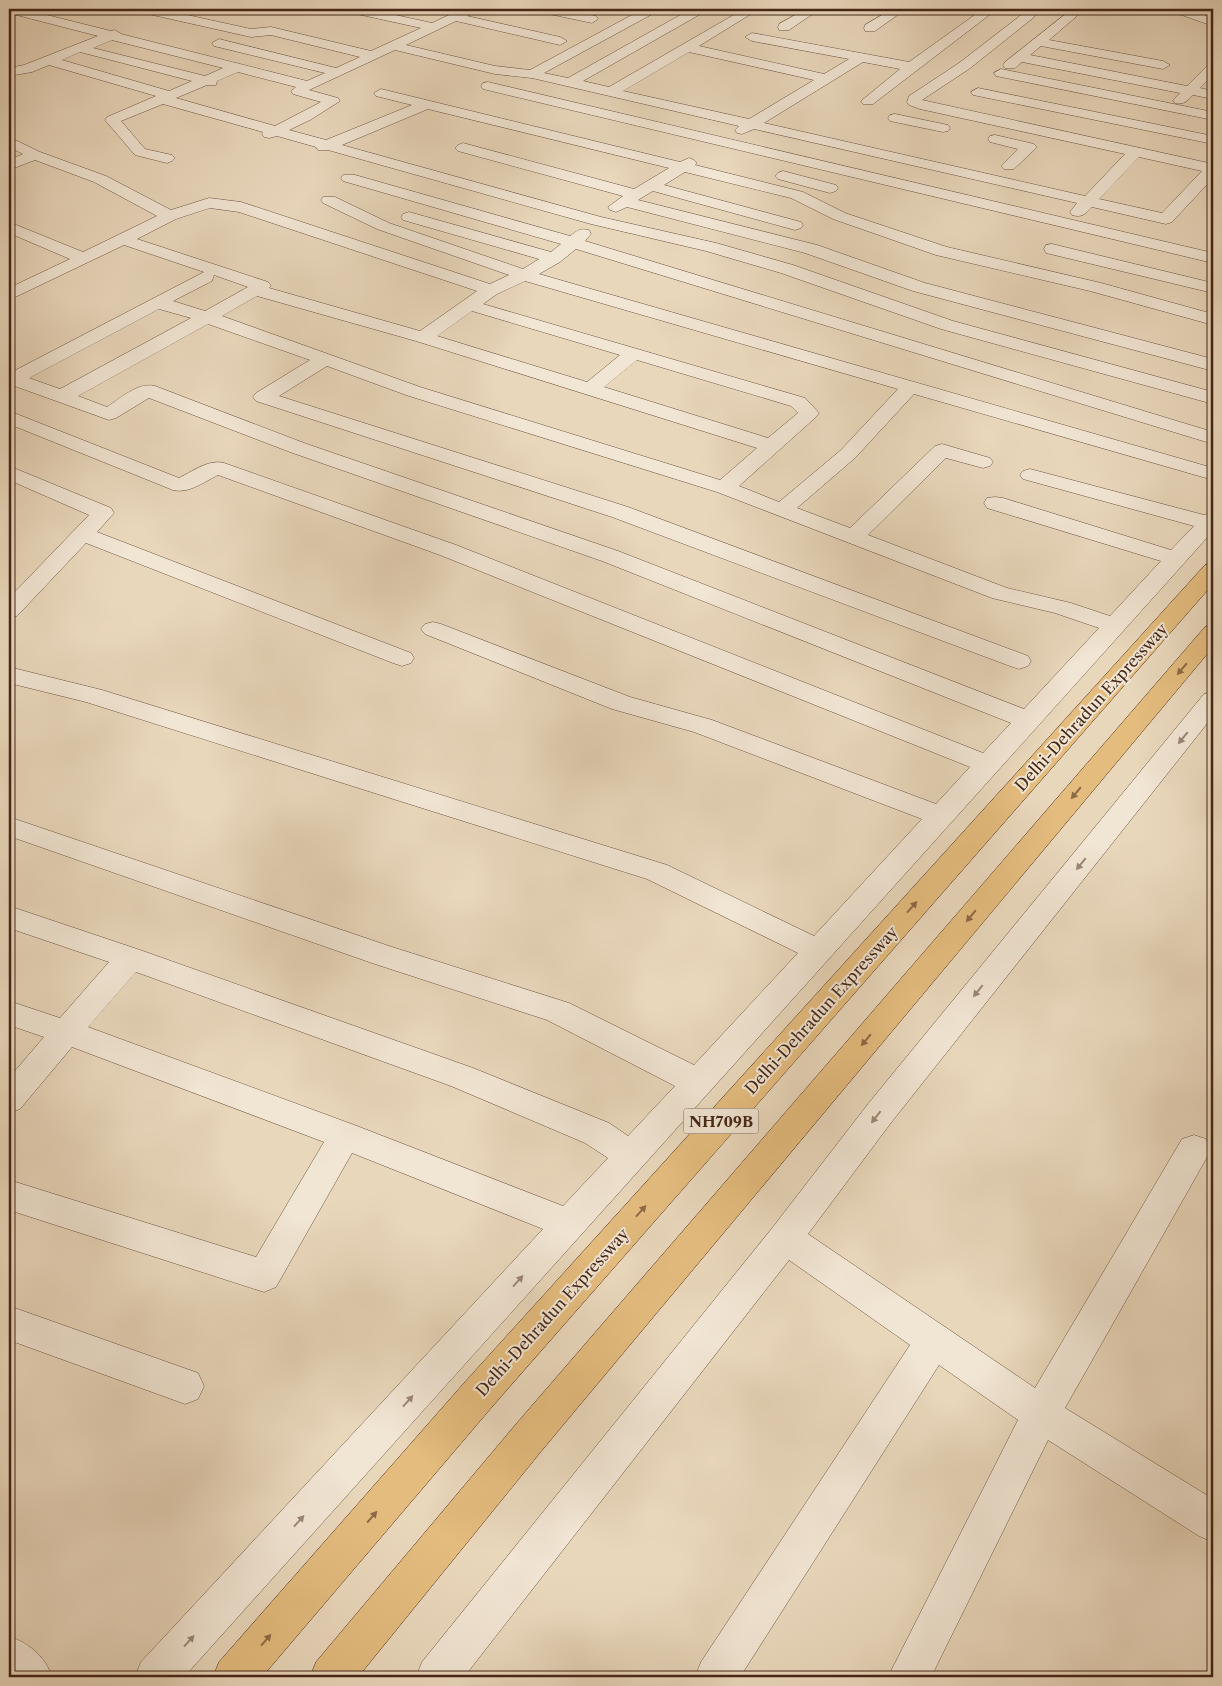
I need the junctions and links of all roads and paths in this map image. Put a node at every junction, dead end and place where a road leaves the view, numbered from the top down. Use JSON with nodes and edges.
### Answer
{"nodes":[{"id":1,"x":9,"y":9,"type":"edge"},
{"id":2,"x":144,"y":9,"type":"edge"},
{"id":3,"x":179,"y":9,"type":"edge"},
{"id":4,"x":352,"y":9,"type":"edge"},
{"id":5,"x":544,"y":9,"type":"edge"},
{"id":6,"x":652,"y":9,"type":"edge"},
{"id":7,"x":700,"y":9,"type":"edge"},
{"id":8,"x":752,"y":9,"type":"edge"},
{"id":9,"x":814,"y":9,"type":"edge"},
{"id":10,"x":900,"y":9,"type":"edge"},
{"id":11,"x":1080,"y":9,"type":"edge"},
{"id":12,"x":1181,"y":9,"type":"edge"},
{"id":13,"x":1000,"y":10,"type":"edge"},
{"id":14,"x":463,"y":11,"type":"edge"},
{"id":15,"x":166,"y":14,"type":"junction"},
{"id":16,"x":592,"y":19,"type":"dead end"},
{"id":17,"x":1041,"y":21,"type":"junction"},
{"id":18,"x":1213,"y":22,"type":"edge"},
{"id":19,"x":768,"y":24,"type":"dead end"},
{"id":20,"x":784,"y":27,"type":"junction"},
{"id":21,"x":430,"y":28,"type":"junction"},
{"id":22,"x":870,"y":28,"type":"dead end"},
{"id":23,"x":803,"y":31,"type":"dead end"},
{"id":24,"x":446,"y":34,"type":"dead end"},
{"id":25,"x":111,"y":35,"type":"junction"},
{"id":26,"x":752,"y":37,"type":"dead end"},
{"id":27,"x":209,"y":40,"type":"dead end"},
{"id":28,"x":64,"y":42,"type":"dead end"},
{"id":29,"x":1038,"y":42,"type":"junction"},
{"id":30,"x":393,"y":46,"type":"junction"},
{"id":31,"x":81,"y":47,"type":"junction"},
{"id":32,"x":686,"y":48,"type":"junction"},
{"id":33,"x":909,"y":51,"type":"dead end"},
{"id":34,"x":928,"y":55,"type":"junction"},
{"id":35,"x":373,"y":56,"type":"junction"},
{"id":36,"x":1020,"y":57,"type":"junction"},
{"id":37,"x":860,"y":58,"type":"junction"},
{"id":38,"x":47,"y":60,"type":"junction"},
{"id":39,"x":910,"y":67,"type":"junction"},
{"id":40,"x":236,"y":68,"type":"junction"},
{"id":41,"x":1213,"y":68,"type":"edge"},
{"id":42,"x":9,"y":72,"type":"edge"},
{"id":43,"x":338,"y":72,"type":"junction"},
{"id":44,"x":1001,"y":73,"type":"junction"},
{"id":45,"x":532,"y":74,"type":"junction"},
{"id":46,"x":827,"y":79,"type":"junction"},
{"id":47,"x":204,"y":80,"type":"junction"},
{"id":48,"x":629,"y":81,"type":"junction"},
{"id":49,"x":570,"y":83,"type":"junction"},
{"id":50,"x":222,"y":85,"type":"dead end"},
{"id":51,"x":648,"y":85,"type":"dead end"},
{"id":52,"x":488,"y":86,"type":"dead end"},
{"id":53,"x":1189,"y":90,"type":"junction"},
{"id":54,"x":298,"y":91,"type":"dead end"},
{"id":55,"x":609,"y":92,"type":"junction"},
{"id":56,"x":381,"y":93,"type":"dead end"},
{"id":57,"x":1213,"y":95,"type":"edge"},
{"id":58,"x":164,"y":96,"type":"junction"},
{"id":59,"x":868,"y":101,"type":"dead end"},
{"id":60,"x":428,"y":104,"type":"junction"},
{"id":61,"x":915,"y":104,"type":"junction"},
{"id":62,"x":751,"y":108,"type":"dead end"},
{"id":63,"x":1173,"y":108,"type":"junction"},
{"id":64,"x":770,"y":113,"type":"junction"},
{"id":65,"x":1213,"y":116,"type":"edge"},
{"id":66,"x":788,"y":117,"type":"dead end"},
{"id":67,"x":895,"y":118,"type":"junction"},
{"id":68,"x":750,"y":124,"type":"junction"},
{"id":69,"x":882,"y":127,"type":"dead end"},
{"id":70,"x":1152,"y":128,"type":"junction"},
{"id":71,"x":278,"y":130,"type":"junction"},
{"id":72,"x":962,"y":132,"type":"dead end"},
{"id":73,"x":981,"y":136,"type":"dead end"},
{"id":74,"x":1213,"y":140,"type":"edge"},
{"id":75,"x":9,"y":141,"type":"edge"},
{"id":76,"x":263,"y":142,"type":"dead end"},
{"id":77,"x":724,"y":142,"type":"junction"},
{"id":78,"x":329,"y":145,"type":"junction"},
{"id":79,"x":463,"y":148,"type":"dead end"},
{"id":80,"x":681,"y":151,"type":"dead end"},
{"id":81,"x":1136,"y":152,"type":"junction"},
{"id":82,"x":308,"y":154,"type":"dead end"},
{"id":83,"x":35,"y":155,"type":"junction"},
{"id":84,"x":167,"y":158,"type":"dead end"},
{"id":85,"x":431,"y":160,"type":"dead end"},
{"id":86,"x":990,"y":162,"type":"dead end"},
{"id":87,"x":728,"y":163,"type":"dead end"},
{"id":88,"x":9,"y":165,"type":"edge"},
{"id":89,"x":1009,"y":166,"type":"junction"},
{"id":90,"x":680,"y":168,"type":"junction"},
{"id":91,"x":1213,"y":169,"type":"edge"},
{"id":92,"x":1025,"y":170,"type":"dead end"},
{"id":93,"x":765,"y":172,"type":"dead end"},
{"id":94,"x":349,"y":178,"type":"dead end"},
{"id":95,"x":651,"y":186,"type":"junction"},
{"id":96,"x":830,"y":188,"type":"dead end"},
{"id":97,"x":329,"y":200,"type":"dead end"},
{"id":98,"x":625,"y":202,"type":"junction"},
{"id":99,"x":1087,"y":202,"type":"junction"},
{"id":100,"x":399,"y":212,"type":"dead end"},
{"id":101,"x":170,"y":216,"type":"junction"},
{"id":102,"x":597,"y":222,"type":"junction"},
{"id":103,"x":1068,"y":222,"type":"junction"},
{"id":104,"x":795,"y":225,"type":"dead end"},
{"id":105,"x":9,"y":227,"type":"edge"},
{"id":106,"x":122,"y":239,"type":"junction"},
{"id":107,"x":572,"y":242,"type":"junction"},
{"id":108,"x":876,"y":250,"type":"junction"},
{"id":109,"x":1052,"y":250,"type":"dead end"},
{"id":110,"x":83,"y":258,"type":"junction"},
{"id":111,"x":554,"y":258,"type":"junction"},
{"id":112,"x":1213,"y":258,"type":"edge"},
{"id":113,"x":524,"y":275,"type":"junction"},
{"id":114,"x":206,"y":277,"type":"dead end"},
{"id":115,"x":831,"y":284,"type":"junction"},
{"id":116,"x":1213,"y":288,"type":"edge"},
{"id":117,"x":254,"y":290,"type":"junction"},
{"id":118,"x":491,"y":290,"type":"junction"},
{"id":119,"x":9,"y":296,"type":"edge"},
{"id":120,"x":159,"y":303,"type":"junction"},
{"id":121,"x":469,"y":305,"type":"junction"},
{"id":122,"x":207,"y":317,"type":"junction"},
{"id":123,"x":1213,"y":320,"type":"edge"},
{"id":124,"x":423,"y":337,"type":"junction"},
{"id":125,"x":634,"y":353,"type":"junction"},
{"id":126,"x":326,"y":359,"type":"junction"},
{"id":127,"x":1213,"y":365,"type":"edge"},
{"id":128,"x":11,"y":378,"type":"edge"},
{"id":129,"x":911,"y":386,"type":"junction"},
{"id":130,"x":590,"y":389,"type":"junction"},
{"id":131,"x":61,"y":397,"type":"junction"},
{"id":132,"x":1213,"y":398,"type":"edge"},
{"id":133,"x":9,"y":417,"type":"edge"},
{"id":134,"x":1213,"y":438,"type":"edge"},
{"id":135,"x":772,"y":446,"type":"junction"},
{"id":136,"x":983,"y":462,"type":"dead end"},
{"id":137,"x":9,"y":472,"type":"edge"},
{"id":138,"x":1205,"y":472,"type":"edge"},
{"id":139,"x":1030,"y":475,"type":"dead end"},
{"id":140,"x":724,"y":488,"type":"junction"},
{"id":141,"x":995,"y":503,"type":"dead end"},
{"id":142,"x":782,"y":510,"type":"junction"},
{"id":143,"x":1194,"y":517,"type":"edge"},
{"id":144,"x":83,"y":534,"type":"junction"},
{"id":145,"x":853,"y":538,"type":"junction"},
{"id":146,"x":1177,"y":559,"type":"junction"},
{"id":147,"x":1213,"y":570,"type":"edge"},
{"id":148,"x":9,"y":611,"type":"edge"},
{"id":149,"x":1104,"y":623,"type":"junction"},
{"id":150,"x":434,"y":629,"type":"dead end"},
{"id":151,"x":1213,"y":632,"type":"edge"},
{"id":152,"x":402,"y":658,"type":"dead end"},
{"id":153,"x":1019,"y":661,"type":"dead end"},
{"id":154,"x":9,"y":675,"type":"edge"},
{"id":155,"x":1213,"y":700,"type":"edge"},
{"id":156,"x":1030,"y":721,"type":"junction"},
{"id":157,"x":989,"y":765,"type":"junction"},
{"id":158,"x":942,"y":816,"type":"junction"},
{"id":159,"x":9,"y":826,"type":"edge"},
{"id":160,"x":9,"y":917,"type":"edge"},
{"id":161,"x":819,"y":951,"type":"junction"},
{"id":162,"x":130,"y":958,"type":"junction"},
{"id":163,"x":9,"y":1013,"type":"edge"},
{"id":164,"x":66,"y":1032,"type":"junction"},
{"id":165,"x":699,"y":1083,"type":"junction"},
{"id":166,"x":9,"y":1100,"type":"edge"},
{"id":167,"x":345,"y":1136,"type":"junction"},
{"id":168,"x":1194,"y":1148,"type":"dead end"},
{"id":169,"x":632,"y":1156,"type":"junction"},
{"id":170,"x":9,"y":1195,"type":"edge"},
{"id":171,"x":570,"y":1224,"type":"junction"},
{"id":172,"x":785,"y":1238,"type":"junction"},
{"id":173,"x":9,"y":1323,"type":"edge"},
{"id":174,"x":934,"y":1340,"type":"junction"},
{"id":175,"x":185,"y":1386,"type":"dead end"},
{"id":176,"x":1041,"y":1414,"type":"junction"},
{"id":177,"x":1213,"y":1522,"type":"edge"},
{"id":178,"x":9,"y":1657,"type":"edge"},
{"id":179,"x":31,"y":1677,"type":"edge"},
{"id":180,"x":156,"y":1677,"type":"edge"},
{"id":181,"x":234,"y":1677,"type":"edge"},
{"id":182,"x":331,"y":1677,"type":"edge"},
{"id":183,"x":438,"y":1677,"type":"edge"},
{"id":184,"x":716,"y":1677,"type":"edge"},
{"id":185,"x":909,"y":1677,"type":"edge"}],
"edges":[{"from":1,"to":25,"type":"street"},
{"from":2,"to":15,"type":"street"},
{"from":3,"to":15,"type":"street"},
{"from":4,"to":21,"type":"street"},
{"from":5,"to":16,"type":"street"},
{"from":6,"to":45,"type":"street"},
{"from":7,"to":49,"type":"street"},
{"from":8,"to":32,"type":"street"},
{"from":9,"to":20,"type":"street"},
{"from":10,"to":22,"type":"street"},
{"from":11,"to":17,"type":"street"},
{"from":12,"to":18,"type":"street"},
{"from":13,"to":17,"type":"street"},
{"from":13,"to":34,"type":"street"},
{"from":14,"to":14,"type":"street"},
{"from":14,"to":21,"type":"street"},
{"from":15,"to":25,"type":"street"},
{"from":15,"to":35,"type":"street"},
{"from":17,"to":29,"type":"street"},
{"from":17,"to":29,"type":"street"},
{"from":17,"to":61,"type":"street"},
{"from":19,"to":20,"type":"street"},
{"from":20,"to":23,"type":"street"},
{"from":21,"to":24,"type":"street"},
{"from":21,"to":30,"type":"street"},
{"from":25,"to":31,"type":"street"},
{"from":25,"to":40,"type":"street"},
{"from":26,"to":37,"type":"street"},
{"from":27,"to":43,"type":"street"},
{"from":28,"to":31,"type":"street"},
{"from":29,"to":36,"type":"street"},
{"from":30,"to":35,"type":"street"},
{"from":30,"to":45,"type":"street"},
{"from":31,"to":38,"type":"street"},
{"from":31,"to":47,"type":"street"},
{"from":32,"to":46,"type":"street"},
{"from":32,"to":48,"type":"street"},
{"from":33,"to":34,"type":"street"},
{"from":34,"to":39,"type":"street"},
{"from":35,"to":43,"type":"street"},
{"from":36,"to":44,"type":"street"},
{"from":36,"to":53,"type":"street"},
{"from":37,"to":39,"type":"street"},
{"from":37,"to":46,"type":"street"},
{"from":38,"to":42,"type":"street"},
{"from":38,"to":58,"type":"street"},
{"from":39,"to":59,"type":"street"},
{"from":40,"to":43,"type":"street"},
{"from":40,"to":47,"type":"street"},
{"from":41,"to":53,"type":"street"},
{"from":44,"to":63,"type":"street"},
{"from":44,"to":70,"type":"street"},
{"from":45,"to":49,"type":"street"},
{"from":46,"to":64,"type":"street"},
{"from":47,"to":50,"type":"street"},
{"from":47,"to":58,"type":"street"},
{"from":48,"to":51,"type":"street"},
{"from":48,"to":55,"type":"street"},
{"from":49,"to":55,"type":"street"},
{"from":52,"to":77,"type":"street"},
{"from":53,"to":57,"type":"street"},
{"from":53,"to":63,"type":"street"},
{"from":54,"to":71,"type":"street"},
{"from":55,"to":68,"type":"street"},
{"from":56,"to":60,"type":"street"},
{"from":58,"to":71,"type":"street"},
{"from":58,"to":84,"type":"street"},
{"from":60,"to":78,"type":"street"},
{"from":60,"to":90,"type":"street"},
{"from":61,"to":67,"type":"street"},
{"from":61,"to":81,"type":"street"},
{"from":62,"to":64,"type":"street"},
{"from":63,"to":65,"type":"street"},
{"from":63,"to":70,"type":"street"},
{"from":64,"to":66,"type":"street"},
{"from":64,"to":68,"type":"street"},
{"from":67,"to":69,"type":"street"},
{"from":67,"to":72,"type":"street"},
{"from":68,"to":77,"type":"street"},
{"from":68,"to":99,"type":"street"},
{"from":70,"to":74,"type":"street"},
{"from":71,"to":76,"type":"street"},
{"from":71,"to":78,"type":"street"},
{"from":73,"to":89,"type":"street"},
{"from":75,"to":83,"type":"street"},
{"from":77,"to":87,"type":"street"},
{"from":77,"to":103,"type":"street"},
{"from":78,"to":82,"type":"street"},
{"from":78,"to":102,"type":"street"},
{"from":79,"to":98,"type":"street"},
{"from":80,"to":90,"type":"street"},
{"from":81,"to":91,"type":"street"},
{"from":81,"to":99,"type":"street"},
{"from":83,"to":88,"type":"street"},
{"from":83,"to":101,"type":"street"},
{"from":85,"to":98,"type":"street"},
{"from":86,"to":89,"type":"street"},
{"from":89,"to":92,"type":"street"},
{"from":90,"to":95,"type":"street"},
{"from":90,"to":108,"type":"street"},
{"from":91,"to":99,"type":"street"},
{"from":93,"to":96,"type":"street"},
{"from":94,"to":107,"type":"street"},
{"from":95,"to":98,"type":"street"},
{"from":95,"to":104,"type":"street"},
{"from":97,"to":113,"type":"street"},
{"from":98,"to":102,"type":"street"},
{"from":98,"to":108,"type":"street"},
{"from":99,"to":103,"type":"street"},
{"from":100,"to":111,"type":"street"},
{"from":101,"to":106,"type":"street"},
{"from":101,"to":118,"type":"street"},
{"from":102,"to":107,"type":"street"},
{"from":102,"to":115,"type":"street"},
{"from":103,"to":112,"type":"street"},
{"from":105,"to":110,"type":"street"},
{"from":106,"to":110,"type":"street"},
{"from":106,"to":117,"type":"street"},
{"from":107,"to":111,"type":"street"},
{"from":107,"to":134,"type":"street"},
{"from":108,"to":115,"type":"street"},
{"from":108,"to":123,"type":"street"},
{"from":108,"to":127,"type":"street"},
{"from":109,"to":116,"type":"street"},
{"from":110,"to":119,"type":"street"},
{"from":111,"to":113,"type":"street"},
{"from":113,"to":118,"type":"street"},
{"from":113,"to":129,"type":"street"},
{"from":114,"to":120,"type":"street"},
{"from":115,"to":132,"type":"street"},
{"from":117,"to":122,"type":"street"},
{"from":117,"to":124,"type":"street"},
{"from":118,"to":121,"type":"street"},
{"from":120,"to":122,"type":"street"},
{"from":120,"to":128,"type":"street"},
{"from":121,"to":124,"type":"street"},
{"from":121,"to":125,"type":"street"},
{"from":122,"to":126,"type":"street"},
{"from":122,"to":131,"type":"street"},
{"from":124,"to":130,"type":"street"},
{"from":125,"to":130,"type":"street"},
{"from":125,"to":135,"type":"street"},
{"from":126,"to":140,"type":"street"},
{"from":126,"to":153,"type":"street"},
{"from":128,"to":131,"type":"street"},
{"from":129,"to":138,"type":"street"},
{"from":129,"to":142,"type":"street"},
{"from":130,"to":135,"type":"street"},
{"from":131,"to":156,"type":"street"},
{"from":133,"to":157,"type":"street"},
{"from":135,"to":140,"type":"street"},
{"from":136,"to":145,"type":"street"},
{"from":137,"to":144,"type":"street"},
{"from":139,"to":143,"type":"street"},
{"from":140,"to":142,"type":"street"},
{"from":141,"to":146,"type":"street"},
{"from":142,"to":145,"type":"street"},
{"from":143,"to":146,"type":"street"},
{"from":144,"to":148,"type":"street"},
{"from":144,"to":152,"type":"street"},
{"from":145,"to":149,"type":"street"},
{"from":146,"to":149,"type":"street"},
{"from":181,"to":147,"type":"highway","name":"Delhi-Dehradun Expressway","number":"NH709B","one_way":true},
{"from":149,"to":156,"type":"street"},
{"from":150,"to":158,"type":"street"},
{"from":151,"to":182,"type":"highway","number":"NH709B","one_way":true},
{"from":154,"to":161,"type":"street"},
{"from":155,"to":172,"type":"street","one_way":true},
{"from":156,"to":157,"type":"street"},
{"from":157,"to":158,"type":"street"},
{"from":158,"to":161,"type":"street"},
{"from":159,"to":165,"type":"street"},
{"from":160,"to":162,"type":"street"},
{"from":161,"to":165,"type":"street"},
{"from":162,"to":164,"type":"street"},
{"from":162,"to":169,"type":"street"},
{"from":163,"to":164,"type":"street"},
{"from":164,"to":166,"type":"street"},
{"from":164,"to":167,"type":"street"},
{"from":165,"to":169,"type":"street"},
{"from":167,"to":170,"type":"street"},
{"from":167,"to":171,"type":"street"},
{"from":168,"to":176,"type":"street"},
{"from":169,"to":171,"type":"street"},
{"from":180,"to":171,"type":"street","one_way":true},
{"from":172,"to":174,"type":"street"},
{"from":172,"to":183,"type":"street"},
{"from":173,"to":175,"type":"street"},
{"from":174,"to":176,"type":"street"},
{"from":174,"to":184,"type":"street"},
{"from":176,"to":177,"type":"street"},
{"from":176,"to":185,"type":"street"},
{"from":178,"to":179,"type":"street"}]}
